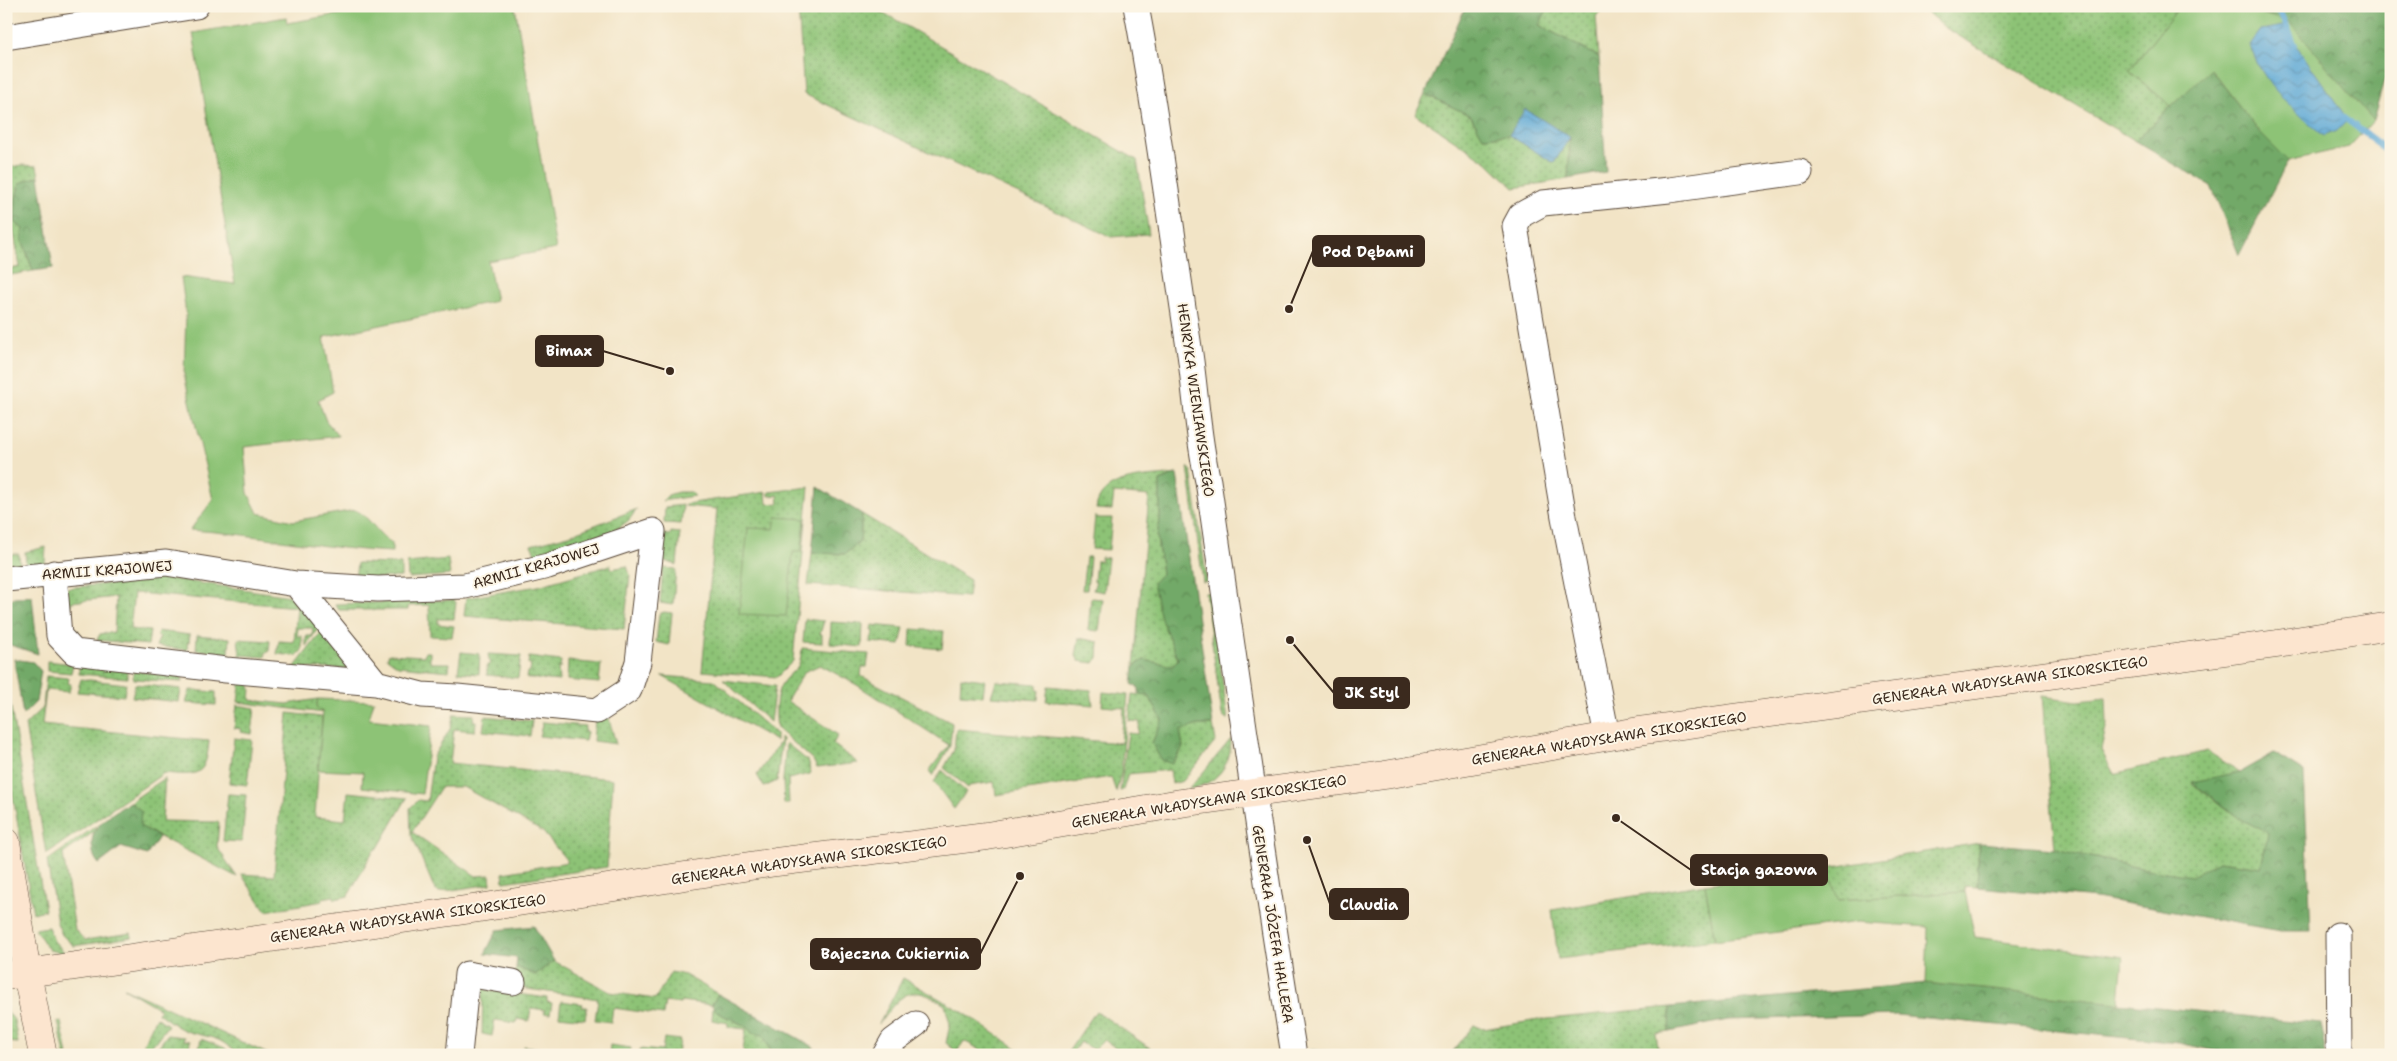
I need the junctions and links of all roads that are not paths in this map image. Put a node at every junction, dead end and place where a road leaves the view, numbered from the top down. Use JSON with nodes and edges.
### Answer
{"nodes":[{"id":1,"x":196,"y":6,"type":"edge"},
{"id":2,"x":1136,"y":6,"type":"edge"},
{"id":3,"x":6,"y":37,"type":"edge"},
{"id":4,"x":1800,"y":172,"type":"dead end"},
{"id":5,"x":54,"y":573,"type":"junction"},
{"id":6,"x":6,"y":579,"type":"edge"},
{"id":7,"x":296,"y":584,"type":"junction"},
{"id":8,"x":2391,"y":626,"type":"edge"},
{"id":9,"x":376,"y":683,"type":"junction"},
{"id":10,"x":1608,"y":736,"type":"junction"},
{"id":11,"x":1254,"y":794,"type":"junction"},
{"id":12,"x":6,"y":842,"type":"edge"},
{"id":13,"x":2338,"y":935,"type":"dead end"},
{"id":14,"x":17,"y":975,"type":"edge"},
{"id":15,"x":513,"y":982,"type":"dead end"},
{"id":16,"x":916,"y":1024,"type":"dead end"},
{"id":17,"x":43,"y":1055,"type":"edge"},
{"id":18,"x":459,"y":1055,"type":"edge"},
{"id":19,"x":885,"y":1055,"type":"edge"},
{"id":20,"x":1294,"y":1055,"type":"edge"},
{"id":21,"x":2339,"y":1055,"type":"edge"}],
"edges":[{"from":1,"to":3,"type":"street"},
{"from":2,"to":11,"type":"street","name":"HENRYKA WIENIAWSKIEGO"},
{"from":4,"to":10,"type":"street"},
{"from":5,"to":6,"type":"street","name":"ARMII KRAJOWEJ"},
{"from":5,"to":7,"type":"street","name":"ARMII KRAJOWEJ"},
{"from":5,"to":9,"type":"street"},
{"from":7,"to":9,"type":"street"},
{"from":7,"to":9,"type":"street","name":"ARMII KRAJOWEJ"},
{"from":8,"to":10,"type":"street","name":"GENERAŁA WŁADYSŁAWA SIKORSKIEGO"},
{"from":10,"to":11,"type":"street","name":"GENERAŁA WŁADYSŁAWA SIKORSKIEGO"},
{"from":11,"to":14,"type":"street","name":"GENERAŁA WŁADYSŁAWA SIKORSKIEGO"},
{"from":11,"to":20,"type":"street","name":"GENERAŁA JÓZEFA HALLERA"},
{"from":12,"to":14,"type":"street"},
{"from":13,"to":21,"type":"street"},
{"from":14,"to":17,"type":"street"},
{"from":15,"to":18,"type":"street"},
{"from":16,"to":19,"type":"street"}]}
